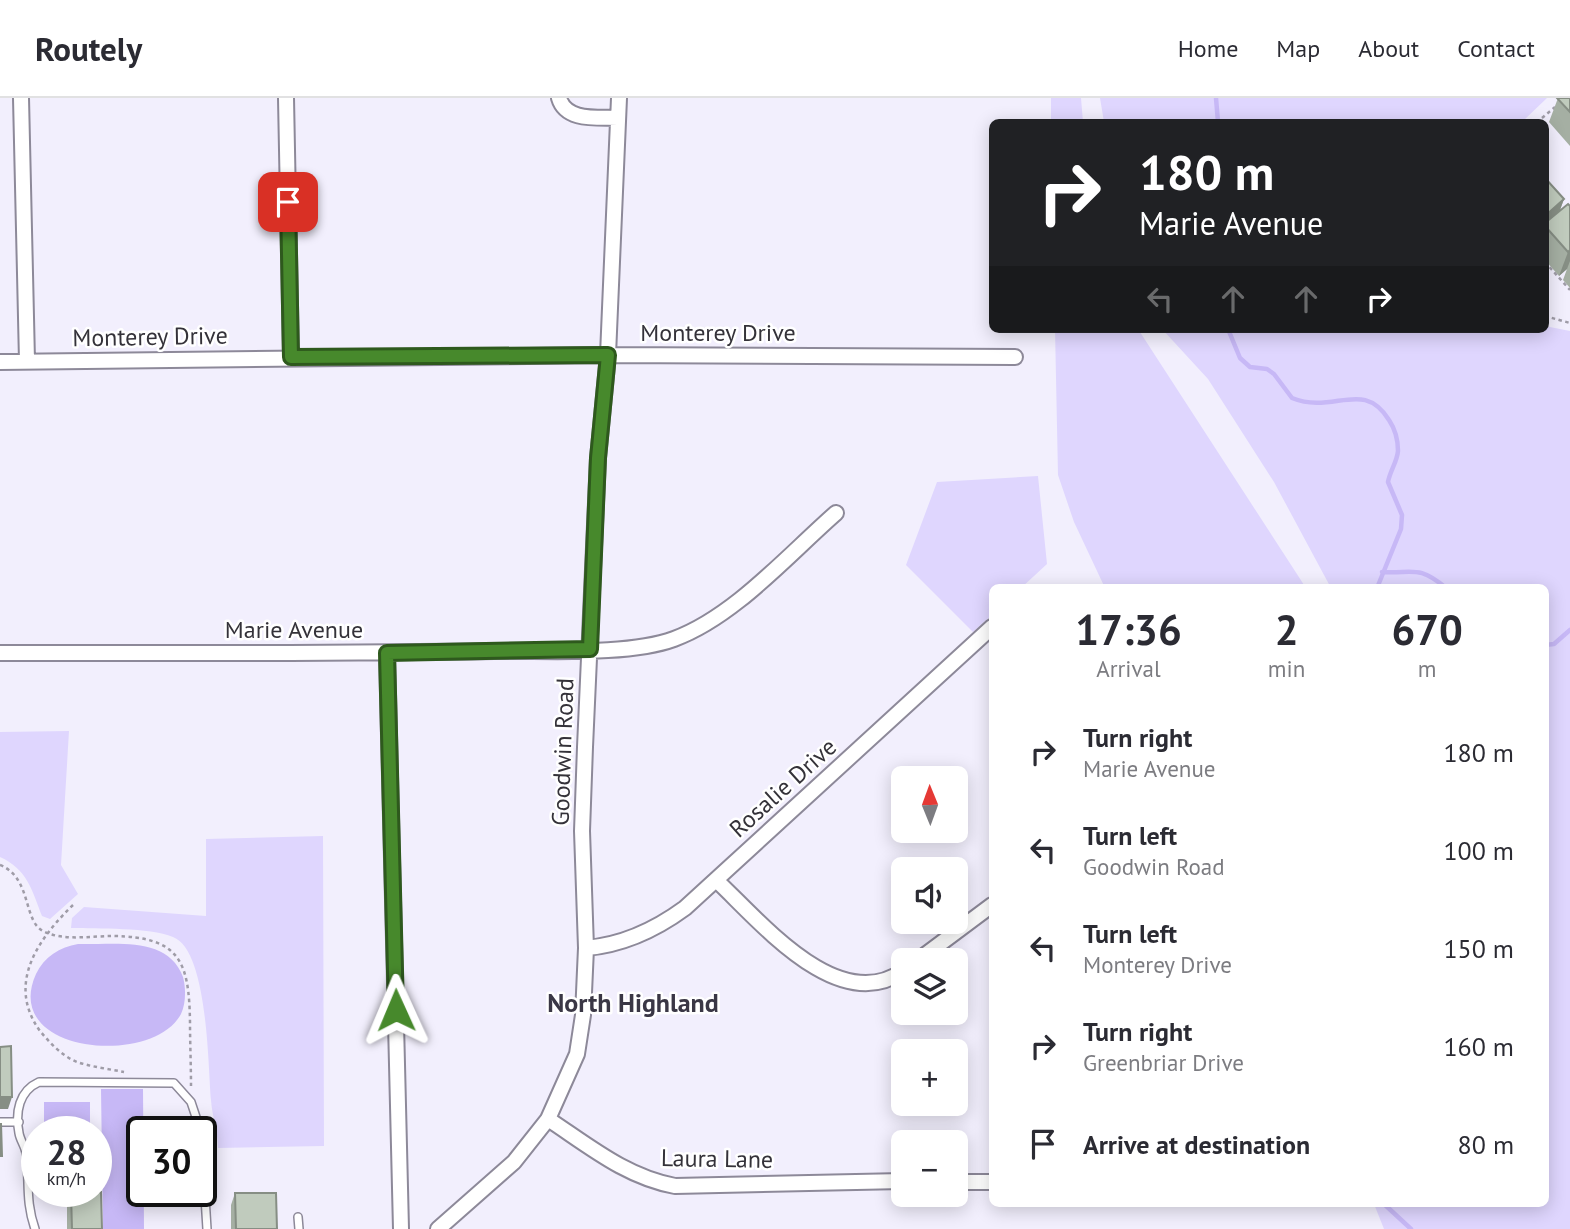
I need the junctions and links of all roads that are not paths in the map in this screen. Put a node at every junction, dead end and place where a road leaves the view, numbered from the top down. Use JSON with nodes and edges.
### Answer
{"nodes":[{"id":1,"x":21,"y":98,"type":"edge"},
{"id":2,"x":286,"y":98,"type":"edge"},
{"id":3,"x":559,"y":98,"type":"edge"},
{"id":4,"x":619,"y":98,"type":"edge"},
{"id":5,"x":618,"y":118,"type":"junction"},
{"id":6,"x":608,"y":355,"type":"junction"},
{"id":7,"x":291,"y":357,"type":"junction"},
{"id":8,"x":1015,"y":357,"type":"dead end"},
{"id":9,"x":0,"y":362,"type":"edge"},
{"id":10,"x":27,"y":362,"type":"junction"},
{"id":11,"x":836,"y":513,"type":"dead end"},
{"id":12,"x":989,"y":636,"type":"edge"},
{"id":13,"x":590,"y":649,"type":"junction"},
{"id":14,"x":0,"y":653,"type":"edge"},
{"id":15,"x":387,"y":653,"type":"junction"},
{"id":16,"x":716,"y":880,"type":"junction"},
{"id":17,"x":989,"y":907,"type":"edge"},
{"id":18,"x":586,"y":948,"type":"junction"},
{"id":19,"x":934,"y":948,"type":"edge"},
{"id":20,"x":891,"y":977,"type":"edge"},
{"id":21,"x":196,"y":1116,"type":"edge"},
{"id":22,"x":548,"y":1119,"type":"junction"},
{"id":23,"x":0,"y":1122,"type":"edge"},
{"id":24,"x":19,"y":1122,"type":"junction"},
{"id":25,"x":891,"y":1181,"type":"edge"},
{"id":26,"x":968,"y":1182,"type":"edge"},
{"id":27,"x":989,"y":1182,"type":"edge"},
{"id":28,"x":206,"y":1207,"type":"edge"},
{"id":29,"x":298,"y":1216,"type":"dead end"},
{"id":30,"x":35,"y":1229,"type":"edge"},
{"id":31,"x":207,"y":1229,"type":"edge"},
{"id":32,"x":299,"y":1229,"type":"edge"},
{"id":33,"x":401,"y":1229,"type":"edge"},
{"id":34,"x":438,"y":1229,"type":"edge"}],
"edges":[{"from":1,"to":10,"type":"street"},
{"from":2,"to":7,"type":"street"},
{"from":3,"to":5,"type":"street"},
{"from":4,"to":5,"type":"street","name":"Goodwin Road"},
{"from":5,"to":6,"type":"street","name":"Goodwin Road"},
{"from":6,"to":7,"type":"street","name":"Monterey Drive"},
{"from":6,"to":8,"type":"street","name":"Monterey Drive"},
{"from":6,"to":13,"type":"street","name":"Goodwin Road"},
{"from":7,"to":10,"type":"street","name":"Monterey Drive"},
{"from":9,"to":10,"type":"street","name":"Monterey Drive"},
{"from":11,"to":13,"type":"street","name":"Marie Avenue"},
{"from":12,"to":16,"type":"street","name":"Rosalie Drive"},
{"from":13,"to":15,"type":"street","name":"Marie Avenue"},
{"from":13,"to":18,"type":"street","name":"Goodwin Road"},
{"from":14,"to":15,"type":"street","name":"Marie Avenue"},
{"from":15,"to":33,"type":"street"},
{"from":16,"to":18,"type":"street","name":"Rosalie Drive"},
{"from":16,"to":20,"type":"street"},
{"from":17,"to":19,"type":"street"},
{"from":18,"to":22,"type":"street","name":"Goodwin Road"},
{"from":21,"to":24,"type":"lane"},
{"from":22,"to":25,"type":"street","name":"Laura Lane"},
{"from":22,"to":34,"type":"street","name":"Goodwin Road"},
{"from":23,"to":24,"type":"lane"},
{"from":24,"to":30,"type":"lane"},
{"from":26,"to":27,"type":"street"},
{"from":28,"to":31,"type":"lane"},
{"from":29,"to":32,"type":"lane"}]}
